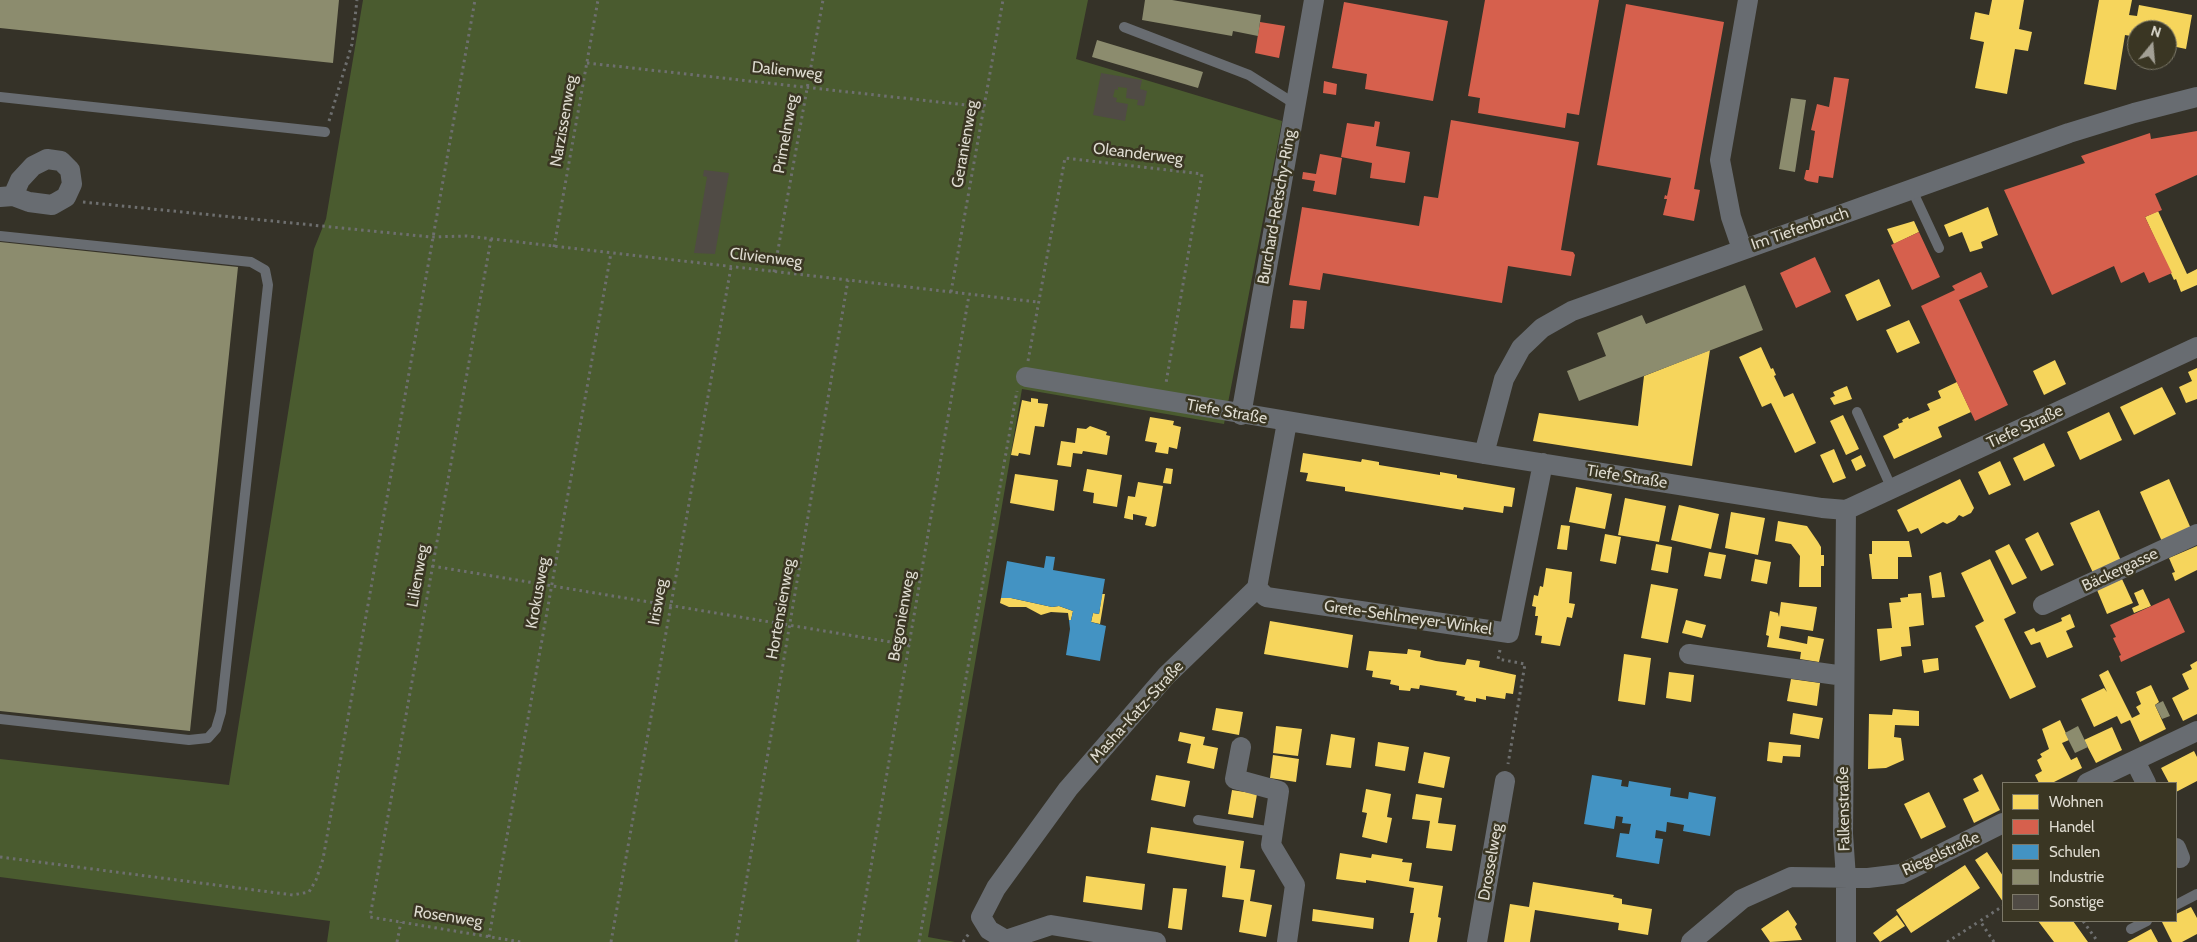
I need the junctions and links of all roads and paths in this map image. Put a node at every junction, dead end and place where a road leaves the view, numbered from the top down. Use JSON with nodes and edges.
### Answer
{"nodes":[{"id":1,"x":357,"y":0,"type":"edge"},
{"id":2,"x":475,"y":0,"type":"edge"},
{"id":3,"x":598,"y":0,"type":"edge"},
{"id":4,"x":823,"y":0,"type":"edge"},
{"id":5,"x":1003,"y":0,"type":"edge"},
{"id":6,"x":1314,"y":0,"type":"edge"},
{"id":7,"x":1748,"y":0,"type":"edge"},
{"id":8,"x":1124,"y":27,"type":"dead end"},
{"id":9,"x":588,"y":63,"type":"junction"},
{"id":10,"x":808,"y":86,"type":"junction"},
{"id":11,"x":0,"y":97,"type":"edge"},
{"id":12,"x":2197,"y":97,"type":"edge"},
{"id":13,"x":1295,"y":104,"type":"junction"},
{"id":14,"x":984,"y":107,"type":"junction"},
{"id":15,"x":325,"y":132,"type":"joint"},
{"id":16,"x":1912,"y":190,"type":"junction"},
{"id":17,"x":6,"y":196,"type":"edge"},
{"id":18,"x":66,"y":197,"type":"junction"},
{"id":19,"x":0,"y":236,"type":"edge"},
{"id":20,"x":431,"y":237,"type":"junction"},
{"id":21,"x":492,"y":239,"type":"junction"},
{"id":22,"x":554,"y":247,"type":"junction"},
{"id":23,"x":1939,"y":248,"type":"dead end"},
{"id":24,"x":1742,"y":249,"type":"junction"},
{"id":25,"x":610,"y":253,"type":"junction"},
{"id":26,"x":731,"y":267,"type":"junction"},
{"id":27,"x":774,"y":272,"type":"junction"},
{"id":28,"x":848,"y":280,"type":"junction"},
{"id":29,"x":951,"y":292,"type":"junction"},
{"id":30,"x":969,"y":294,"type":"junction"},
{"id":31,"x":1038,"y":302,"type":"junction"},
{"id":32,"x":2197,"y":347,"type":"edge"},
{"id":33,"x":1026,"y":377,"type":"junction"},
{"id":34,"x":1163,"y":401,"type":"junction"},
{"id":35,"x":1857,"y":412,"type":"dead end"},
{"id":36,"x":1241,"y":415,"type":"junction"},
{"id":37,"x":1287,"y":422,"type":"junction"},
{"id":38,"x":1484,"y":454,"type":"junction"},
{"id":39,"x":1543,"y":463,"type":"junction"},
{"id":40,"x":1892,"y":489,"type":"junction"},
{"id":41,"x":1846,"y":510,"type":"junction"},
{"id":42,"x":2197,"y":534,"type":"edge"},
{"id":43,"x":432,"y":566,"type":"junction"},
{"id":44,"x":552,"y":584,"type":"junction"},
{"id":45,"x":1257,"y":588,"type":"junction"},
{"id":46,"x":671,"y":605,"type":"junction"},
{"id":47,"x":2043,"y":606,"type":"dead end"},
{"id":48,"x":791,"y":626,"type":"junction"},
{"id":49,"x":1503,"y":632,"type":"junction"},
{"id":50,"x":910,"y":644,"type":"junction"},
{"id":51,"x":1689,"y":654,"type":"dead end"},
{"id":52,"x":1844,"y":676,"type":"junction"},
{"id":53,"x":0,"y":719,"type":"edge"},
{"id":54,"x":2197,"y":731,"type":"edge"},
{"id":55,"x":1241,"y":747,"type":"dead end"},
{"id":56,"x":2135,"y":761,"type":"junction"},
{"id":57,"x":1505,"y":781,"type":"joint"},
{"id":58,"x":2089,"y":782,"type":"edge"},
{"id":59,"x":2146,"y":782,"type":"edge"},
{"id":60,"x":1198,"y":820,"type":"dead end"},
{"id":61,"x":2002,"y":824,"type":"edge"},
{"id":62,"x":1273,"y":832,"type":"junction"},
{"id":63,"x":0,"y":857,"type":"edge"},
{"id":64,"x":1846,"y":878,"type":"junction"},
{"id":65,"x":2197,"y":894,"type":"edge"},
{"id":66,"x":2177,"y":904,"type":"edge"},
{"id":67,"x":2002,"y":907,"type":"edge"},
{"id":68,"x":370,"y":917,"type":"joint"},
{"id":69,"x":1980,"y":921,"type":"junction"},
{"id":70,"x":401,"y":922,"type":"junction"},
{"id":71,"x":2084,"y":922,"type":"edge"},
{"id":72,"x":2145,"y":922,"type":"edge"},
{"id":73,"x":2131,"y":929,"type":"dead end"},
{"id":74,"x":489,"y":937,"type":"junction"},
{"id":75,"x":1101,"y":938,"type":"edge"},
{"id":76,"x":397,"y":942,"type":"edge"},
{"id":77,"x":521,"y":942,"type":"edge"},
{"id":78,"x":611,"y":942,"type":"edge"},
{"id":79,"x":736,"y":942,"type":"edge"},
{"id":80,"x":858,"y":942,"type":"edge"},
{"id":81,"x":919,"y":942,"type":"edge"},
{"id":82,"x":1156,"y":942,"type":"edge"},
{"id":83,"x":1287,"y":942,"type":"edge"},
{"id":84,"x":1477,"y":942,"type":"edge"},
{"id":85,"x":1691,"y":942,"type":"edge"},
{"id":86,"x":1846,"y":942,"type":"edge"},
{"id":87,"x":1947,"y":942,"type":"edge"},
{"id":88,"x":1994,"y":942,"type":"edge"},
{"id":89,"x":2098,"y":942,"type":"edge"}],
"edges":[{"from":1,"to":15,"type":"path"},
{"from":2,"to":20,"type":"path"},
{"from":3,"to":9,"type":"path","name":"Narzissenweg"},
{"from":4,"to":10,"type":"path","name":"Primelnweg"},
{"from":5,"to":14,"type":"path","name":"Geranienweg"},
{"from":6,"to":13,"type":"street","name":"Burchard-Retschy-Ring"},
{"from":7,"to":24,"type":"street"},
{"from":8,"to":13,"type":"lane"},
{"from":9,"to":10,"type":"path","name":"Dalienweg"},
{"from":9,"to":22,"type":"path","name":"Narzissenweg"},
{"from":10,"to":14,"type":"path","name":"Dalienweg"},
{"from":10,"to":27,"type":"path","name":"Primelnweg"},
{"from":11,"to":15,"type":"lane"},
{"from":12,"to":16,"type":"street","name":"Im Tiefenbruch"},
{"from":13,"to":36,"type":"street","name":"Burchard-Retschy-Ring"},
{"from":14,"to":29,"type":"path","name":"Geranienweg"},
{"from":16,"to":23,"type":"lane"},
{"from":16,"to":24,"type":"street","name":"Im Tiefenbruch"},
{"from":17,"to":18,"type":"street"},
{"from":17,"to":18,"type":"street"},
{"from":18,"to":20,"type":"path","name":"Clivienweg"},
{"from":19,"to":53,"type":"lane"},
{"from":20,"to":21,"type":"path","name":"Clivienweg"},
{"from":20,"to":63,"type":"path"},
{"from":21,"to":22,"type":"path","name":"Clivienweg"},
{"from":21,"to":43,"type":"path","name":"Lilienweg"},
{"from":22,"to":25,"type":"path","name":"Clivienweg"},
{"from":24,"to":38,"type":"street","name":"Im Tiefenbruch"},
{"from":25,"to":26,"type":"path","name":"Clivienweg"},
{"from":25,"to":44,"type":"path","name":"Krokusweg"},
{"from":26,"to":27,"type":"path","name":"Clivienweg"},
{"from":26,"to":46,"type":"path","name":"Irisweg"},
{"from":27,"to":28,"type":"path","name":"Clivienweg"},
{"from":28,"to":29,"type":"path","name":"Clivienweg"},
{"from":28,"to":48,"type":"path","name":"Hortensienweg"},
{"from":29,"to":30,"type":"path","name":"Clivienweg"},
{"from":30,"to":31,"type":"path","name":"Clivienweg"},
{"from":30,"to":50,"type":"path","name":"Begonienweg"},
{"from":31,"to":33,"type":"path","name":"Oleanderweg"},
{"from":31,"to":34,"type":"path","name":"Oleanderweg"},
{"from":32,"to":40,"type":"street","name":"Tiefe Straße"},
{"from":33,"to":34,"type":"street","name":"Tiefe Straße"},
{"from":33,"to":81,"type":"path","name":"Oleanderweg"},
{"from":34,"to":36,"type":"street","name":"Tiefe Straße"},
{"from":35,"to":40,"type":"lane"},
{"from":36,"to":37,"type":"street","name":"Tiefe Straße"},
{"from":37,"to":38,"type":"street","name":"Tiefe Straße"},
{"from":37,"to":45,"type":"street"},
{"from":38,"to":39,"type":"street","name":"Tiefe Straße"},
{"from":39,"to":41,"type":"street","name":"Tiefe Straße"},
{"from":39,"to":49,"type":"street","name":"Grete-Sehlmeyer-Winkel"},
{"from":40,"to":41,"type":"street","name":"Tiefe Straße"},
{"from":41,"to":52,"type":"street","name":"Falkenstraße"},
{"from":42,"to":47,"type":"street","name":"Bäckergasse"},
{"from":43,"to":44,"type":"path"},
{"from":43,"to":68,"type":"path","name":"Lilienweg"},
{"from":44,"to":46,"type":"path"},
{"from":44,"to":74,"type":"path","name":"Krokusweg"},
{"from":45,"to":49,"type":"street","name":"Grete-Sehlmeyer-Winkel"},
{"from":45,"to":75,"type":"street","name":"Masha-Katz-Straße"},
{"from":46,"to":48,"type":"path"},
{"from":46,"to":78,"type":"path","name":"Irisweg"},
{"from":48,"to":50,"type":"path"},
{"from":48,"to":79,"type":"path","name":"Hortensienweg"},
{"from":49,"to":57,"type":"path"},
{"from":50,"to":80,"type":"path","name":"Begonienweg"},
{"from":51,"to":52,"type":"street"},
{"from":52,"to":64,"type":"street","name":"Falkenstraße"},
{"from":54,"to":56,"type":"street"},
{"from":55,"to":62,"type":"street"},
{"from":56,"to":58,"type":"street"},
{"from":56,"to":59,"type":"street"},
{"from":57,"to":84,"type":"street","name":"Drosselweg"},
{"from":60,"to":62,"type":"lane"},
{"from":61,"to":64,"type":"street","name":"Riegelstraße"},
{"from":62,"to":83,"type":"street"},
{"from":64,"to":85,"type":"street","name":"Riegelstraße"},
{"from":64,"to":86,"type":"street","name":"Falkenstraße"},
{"from":65,"to":66,"type":"lane"},
{"from":67,"to":69,"type":"path"},
{"from":68,"to":70,"type":"path","name":"Rosenweg"},
{"from":69,"to":87,"type":"path"},
{"from":69,"to":88,"type":"path"},
{"from":70,"to":74,"type":"path","name":"Rosenweg"},
{"from":70,"to":76,"type":"path"},
{"from":71,"to":89,"type":"path"},
{"from":72,"to":73,"type":"lane"},
{"from":74,"to":77,"type":"path","name":"Rosenweg"},
{"from":75,"to":82,"type":"street"}]}
